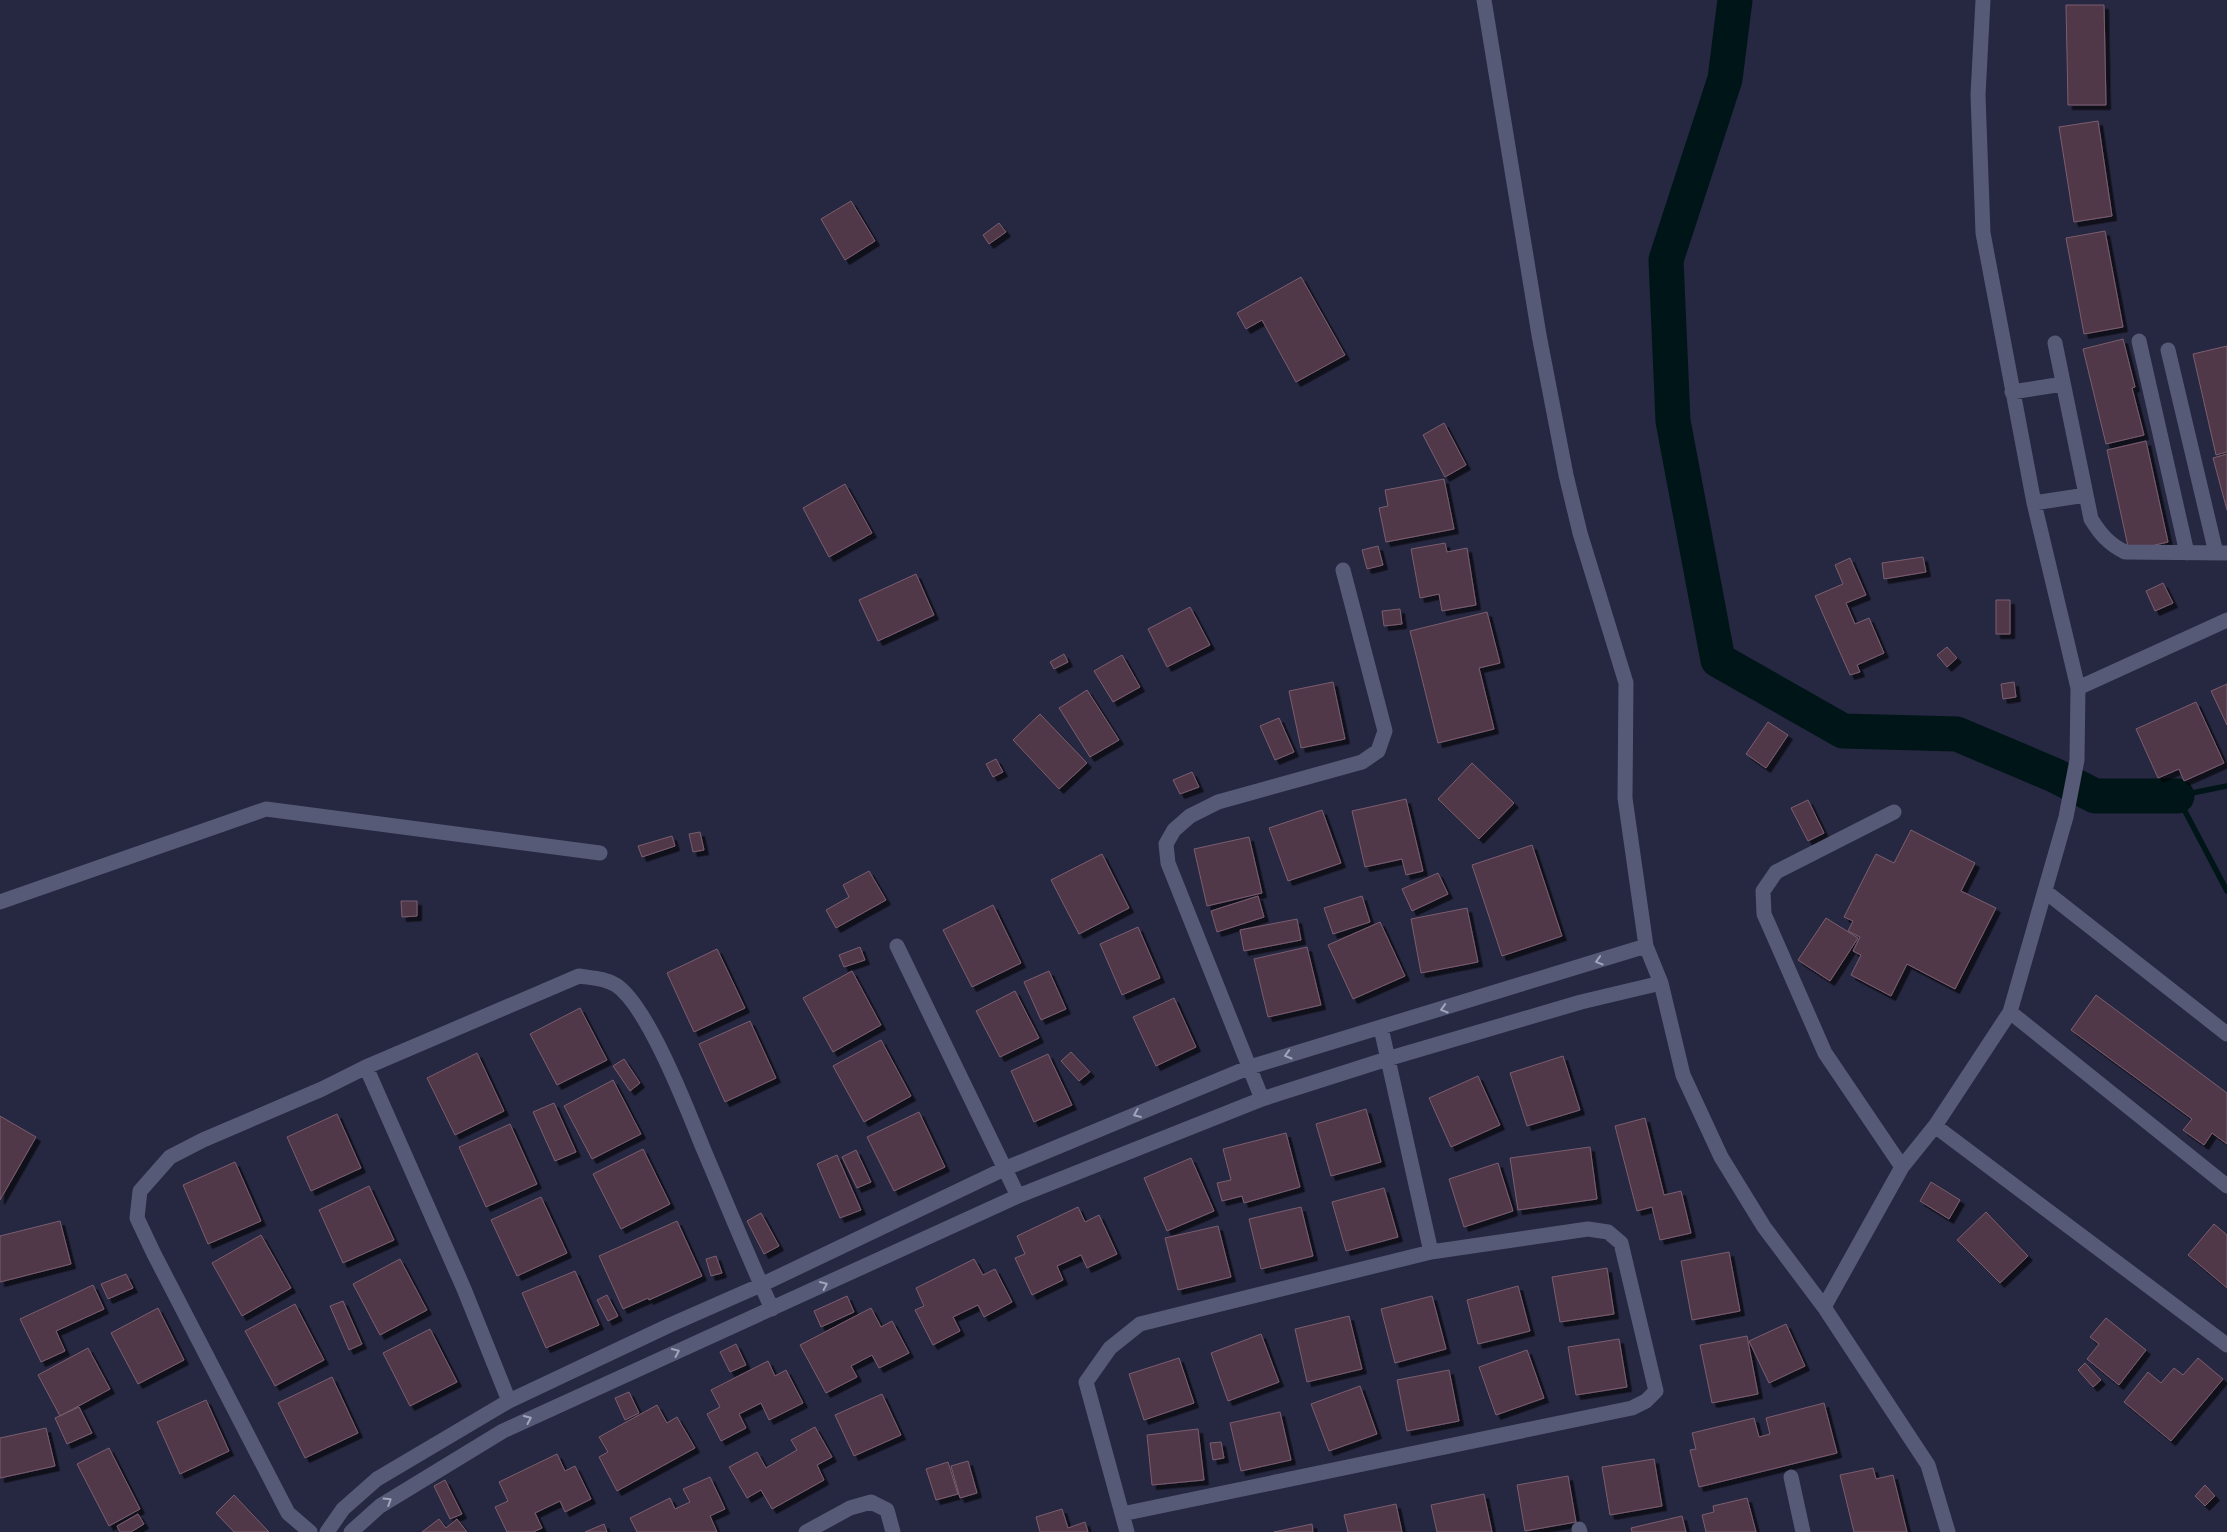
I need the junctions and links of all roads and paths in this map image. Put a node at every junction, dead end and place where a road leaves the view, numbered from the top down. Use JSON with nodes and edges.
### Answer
{"nodes":[{"id":1,"x":1484,"y":0,"type":"edge"},
{"id":2,"x":1983,"y":0,"type":"edge"},
{"id":3,"x":2139,"y":341,"type":"dead end"},
{"id":4,"x":2055,"y":344,"type":"dead end"},
{"id":5,"x":2168,"y":350,"type":"dead end"},
{"id":6,"x":2063,"y":384,"type":"junction"},
{"id":7,"x":2012,"y":392,"type":"junction"},
{"id":8,"x":2189,"y":440,"type":"junction"},
{"id":9,"x":2163,"y":444,"type":"junction"},
{"id":10,"x":2086,"y":495,"type":"junction"},
{"id":11,"x":2034,"y":503,"type":"junction"},
{"id":12,"x":2187,"y":552,"type":"junction"},
{"id":13,"x":2222,"y":553,"type":"edge"},
{"id":14,"x":1342,"y":570,"type":"dead end"},
{"id":15,"x":2227,"y":620,"type":"edge"},
{"id":16,"x":2078,"y":688,"type":"junction"},
{"id":17,"x":1894,"y":812,"type":"dead end"},
{"id":18,"x":600,"y":853,"type":"dead end"},
{"id":19,"x":2046,"y":892,"type":"junction"},
{"id":20,"x":0,"y":902,"type":"edge"},
{"id":21,"x":897,"y":946,"type":"dead end"},
{"id":22,"x":1646,"y":946,"type":"junction"},
{"id":23,"x":1661,"y":983,"type":"junction"},
{"id":24,"x":2010,"y":1012,"type":"junction"},
{"id":25,"x":1380,"y":1028,"type":"junction"},
{"id":26,"x":2227,"y":1034,"type":"edge"},
{"id":27,"x":1387,"y":1059,"type":"junction"},
{"id":28,"x":366,"y":1067,"type":"junction"},
{"id":29,"x":1250,"y":1067,"type":"junction"},
{"id":30,"x":1262,"y":1099,"type":"junction"},
{"id":31,"x":1935,"y":1126,"type":"junction"},
{"id":32,"x":1902,"y":1167,"type":"junction"},
{"id":33,"x":1004,"y":1169,"type":"junction"},
{"id":34,"x":2227,"y":1186,"type":"edge"},
{"id":35,"x":1018,"y":1196,"type":"junction"},
{"id":36,"x":1431,"y":1252,"type":"junction"},
{"id":37,"x":761,"y":1285,"type":"junction"},
{"id":38,"x":1824,"y":1306,"type":"junction"},
{"id":39,"x":772,"y":1309,"type":"junction"},
{"id":40,"x":2227,"y":1345,"type":"edge"},
{"id":41,"x":509,"y":1401,"type":"junction"},
{"id":42,"x":1791,"y":1477,"type":"dead end"},
{"id":43,"x":1122,"y":1514,"type":"junction"},
{"id":44,"x":310,"y":1532,"type":"edge"},
{"id":45,"x":327,"y":1532,"type":"edge"},
{"id":46,"x":351,"y":1532,"type":"edge"},
{"id":47,"x":806,"y":1532,"type":"edge"},
{"id":48,"x":893,"y":1532,"type":"edge"},
{"id":49,"x":1127,"y":1532,"type":"edge"},
{"id":50,"x":1803,"y":1532,"type":"edge"},
{"id":51,"x":1948,"y":1532,"type":"edge"}],
"edges":[{"from":1,"to":22,"type":"street"},
{"from":2,"to":7,"type":"street"},
{"from":3,"to":9,"type":"street"},
{"from":4,"to":6,"type":"street"},
{"from":5,"to":8,"type":"street"},
{"from":6,"to":7,"type":"street"},
{"from":6,"to":10,"type":"street"},
{"from":7,"to":11,"type":"street"},
{"from":8,"to":9,"type":"street"},
{"from":8,"to":13,"type":"street"},
{"from":9,"to":12,"type":"street"},
{"from":10,"to":11,"type":"street"},
{"from":10,"to":12,"type":"street"},
{"from":11,"to":16,"type":"street"},
{"from":12,"to":13,"type":"street"},
{"from":14,"to":29,"type":"street"},
{"from":15,"to":16,"type":"street"},
{"from":16,"to":19,"type":"street"},
{"from":17,"to":32,"type":"street"},
{"from":18,"to":20,"type":"street"},
{"from":19,"to":24,"type":"street"},
{"from":19,"to":26,"type":"street"},
{"from":21,"to":33,"type":"street"},
{"from":22,"to":23,"type":"street"},
{"from":22,"to":25,"type":"street","one_way":true},
{"from":23,"to":27,"type":"street"},
{"from":23,"to":38,"type":"street"},
{"from":24,"to":31,"type":"street"},
{"from":24,"to":34,"type":"street"},
{"from":25,"to":27,"type":"street"},
{"from":25,"to":29,"type":"street","one_way":true},
{"from":27,"to":30,"type":"street"},
{"from":27,"to":36,"type":"street"},
{"from":28,"to":37,"type":"street"},
{"from":28,"to":41,"type":"street"},
{"from":28,"to":44,"type":"street"},
{"from":29,"to":30,"type":"street"},
{"from":29,"to":33,"type":"street","one_way":true},
{"from":30,"to":35,"type":"street"},
{"from":31,"to":32,"type":"street"},
{"from":31,"to":40,"type":"street"},
{"from":32,"to":38,"type":"street"},
{"from":33,"to":35,"type":"street"},
{"from":33,"to":37,"type":"street"},
{"from":39,"to":35,"type":"street","one_way":true},
{"from":36,"to":43,"type":"street"},
{"from":36,"to":43,"type":"street"},
{"from":37,"to":39,"type":"street"},
{"from":37,"to":41,"type":"street"},
{"from":38,"to":51,"type":"street"},
{"from":46,"to":39,"type":"street","one_way":true},
{"from":41,"to":45,"type":"street"},
{"from":42,"to":50,"type":"street"},
{"from":43,"to":49,"type":"street"},
{"from":47,"to":48,"type":"street"}]}
